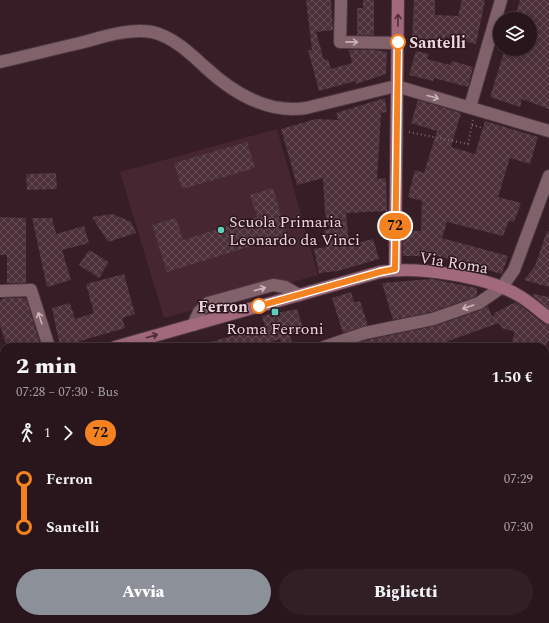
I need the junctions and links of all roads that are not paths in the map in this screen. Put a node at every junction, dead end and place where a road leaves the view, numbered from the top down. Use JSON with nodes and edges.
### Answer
{"nodes":[{"id":1,"x":341,"y":0,"type":"edge"},
{"id":2,"x":398,"y":0,"type":"edge"},
{"id":3,"x":501,"y":0,"type":"edge"},
{"id":4,"x":397,"y":43,"type":"junction"},
{"id":5,"x":0,"y":62,"type":"edge"},
{"id":6,"x":396,"y":86,"type":"junction"},
{"id":7,"x":470,"y":107,"type":"junction"},
{"id":8,"x":549,"y":131,"type":"edge"},
{"id":9,"x":549,"y":176,"type":"edge"},
{"id":10,"x":395,"y":269,"type":"junction"},
{"id":11,"x":502,"y":287,"type":"junction"},
{"id":12,"x":0,"y":291,"type":"edge"},
{"id":13,"x":298,"y":295,"type":"junction"},
{"id":14,"x":549,"y":318,"type":"edge"},
{"id":15,"x":193,"y":325,"type":"junction"},
{"id":16,"x":48,"y":343,"type":"edge"},
{"id":17,"x":129,"y":343,"type":"edge"},
{"id":18,"x":335,"y":343,"type":"edge"}],
"edges":[{"from":1,"to":4,"type":"street","one_way":true},
{"from":4,"to":2,"type":"main road","one_way":true},
{"from":3,"to":7,"type":"street"},
{"from":4,"to":6,"type":"main road"},
{"from":5,"to":6,"type":"street"},
{"from":6,"to":7,"type":"street","one_way":true},
{"from":6,"to":10,"type":"main road"},
{"from":7,"to":8,"type":"street"},
{"from":9,"to":11,"type":"street"},
{"from":10,"to":11,"type":"main road","name":"Via Roma"},
{"from":10,"to":13,"type":"main road","name":"Via Roma"},
{"from":11,"to":14,"type":"main road","name":"Via Roma"},
{"from":11,"to":18,"type":"street","one_way":true},
{"from":16,"to":12,"type":"street","one_way":true},
{"from":13,"to":15,"type":"main road","name":"Via Roma"},
{"from":15,"to":13,"type":"street","one_way":true},
{"from":17,"to":15,"type":"main road","name":"Via Roma","one_way":true}]}
